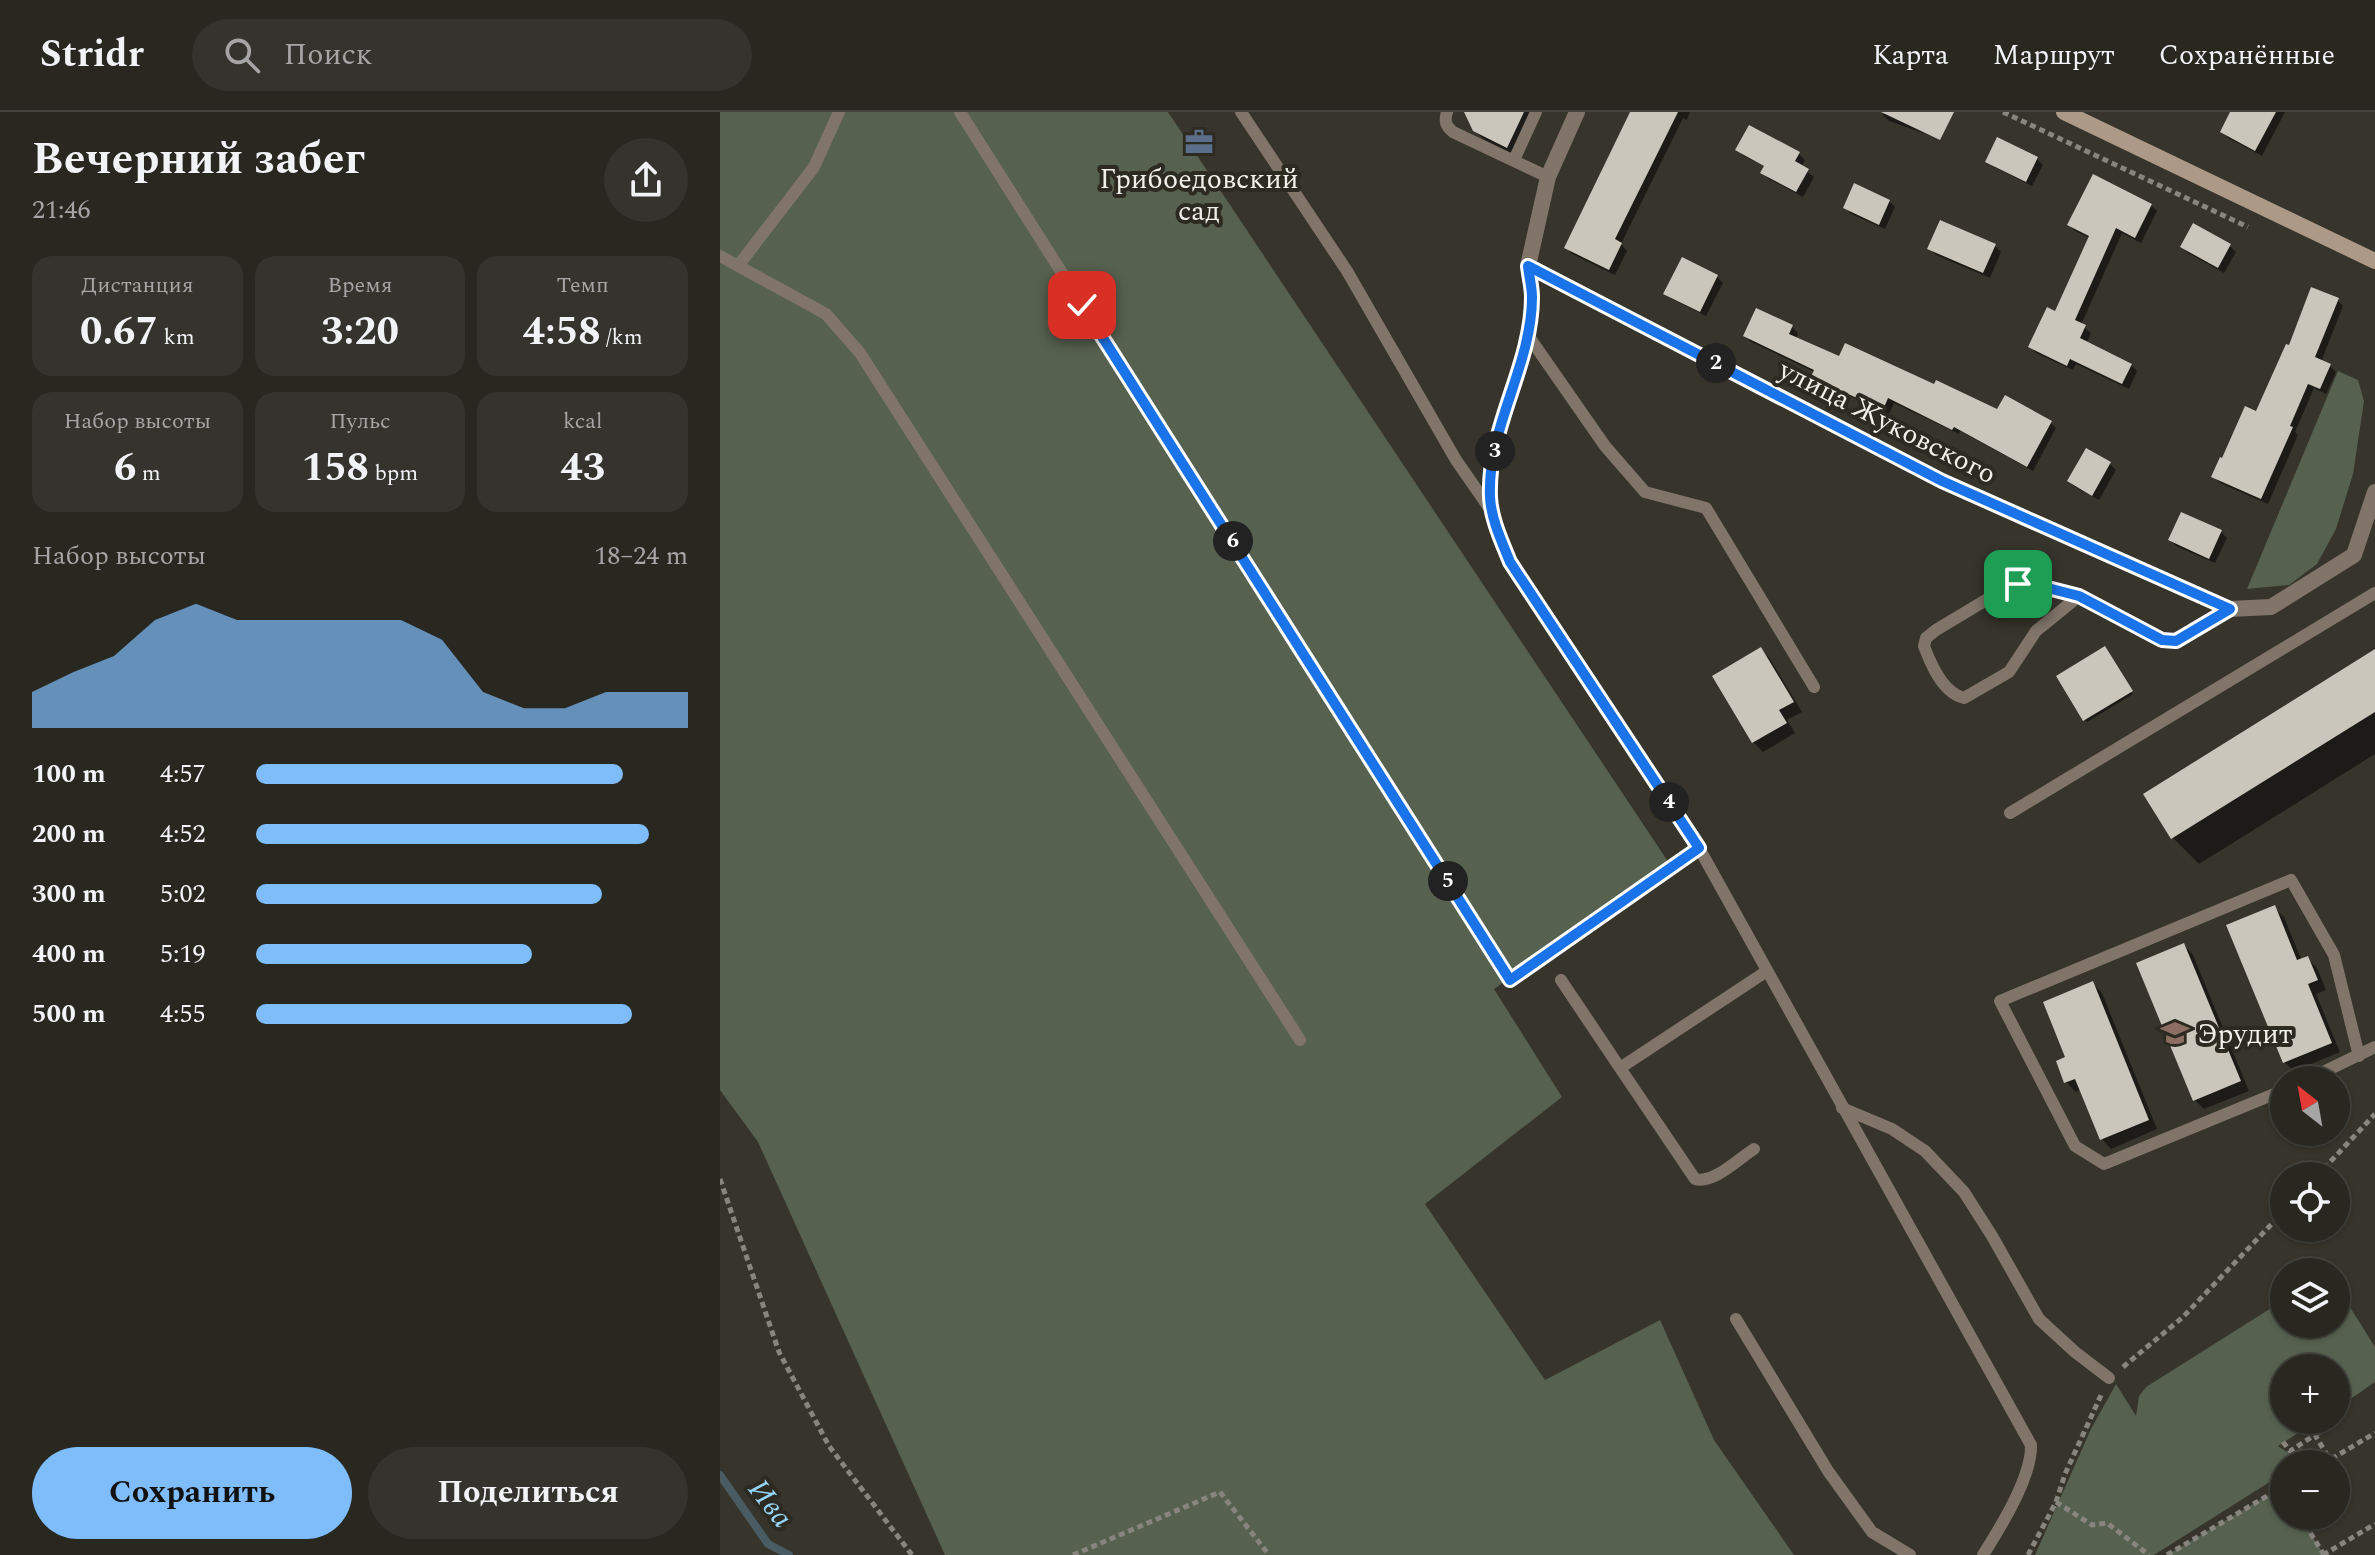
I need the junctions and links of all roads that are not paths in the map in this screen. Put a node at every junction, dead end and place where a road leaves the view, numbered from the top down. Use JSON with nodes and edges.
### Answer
{"nodes":[{"id":1,"x":839,"y":112,"type":"edge"},
{"id":2,"x":960,"y":112,"type":"edge"},
{"id":3,"x":1241,"y":112,"type":"edge"},
{"id":4,"x":1447,"y":112,"type":"edge"},
{"id":5,"x":1536,"y":112,"type":"edge"},
{"id":6,"x":1577,"y":112,"type":"edge"},
{"id":7,"x":2064,"y":112,"type":"edge"},
{"id":8,"x":1514,"y":160,"type":"junction"},
{"id":9,"x":1548,"y":177,"type":"junction"},
{"id":10,"x":720,"y":256,"type":"edge"},
{"id":11,"x":2375,"y":261,"type":"edge"},
{"id":12,"x":738,"y":266,"type":"junction"},
{"id":13,"x":1528,"y":266,"type":"junction"},
{"id":14,"x":1527,"y":334,"type":"junction"},
{"id":15,"x":2375,"y":492,"type":"edge"},
{"id":16,"x":1494,"y":514,"type":"junction"},
{"id":17,"x":2375,"y":593,"type":"edge"},
{"id":18,"x":2079,"y":596,"type":"junction"},
{"id":19,"x":2230,"y":609,"type":"junction"},
{"id":20,"x":1814,"y":687,"type":"dead end"},
{"id":21,"x":2010,"y":813,"type":"dead end"},
{"id":22,"x":1699,"y":848,"type":"junction"},
{"id":23,"x":1767,"y":971,"type":"junction"},
{"id":24,"x":1561,"y":980,"type":"dead end"},
{"id":25,"x":1300,"y":1040,"type":"dead end"},
{"id":26,"x":2375,"y":1047,"type":"edge"},
{"id":27,"x":2359,"y":1056,"type":"junction"},
{"id":28,"x":2337,"y":1066,"type":"edge"},
{"id":29,"x":1620,"y":1068,"type":"junction"},
{"id":30,"x":2270,"y":1096,"type":"edge"},
{"id":31,"x":1842,"y":1108,"type":"junction"},
{"id":32,"x":1754,"y":1149,"type":"dead end"},
{"id":33,"x":1736,"y":1319,"type":"dead end"},
{"id":34,"x":2109,"y":1378,"type":"road end"},
{"id":35,"x":1910,"y":1555,"type":"edge"},
{"id":36,"x":1983,"y":1555,"type":"edge"}],
"edges":[{"from":1,"to":12,"type":"lane"},
{"from":2,"to":22,"type":"lane"},
{"from":3,"to":16,"type":"lane"},
{"from":4,"to":8,"type":"lane"},
{"from":5,"to":8,"type":"lane"},
{"from":6,"to":9,"type":"street"},
{"from":7,"to":11,"type":"street"},
{"from":8,"to":9,"type":"lane"},
{"from":9,"to":13,"type":"street"},
{"from":10,"to":12,"type":"lane"},
{"from":12,"to":25,"type":"lane"},
{"from":13,"to":14,"type":"lane"},
{"from":13,"to":19,"type":"street","name":"улица Жуковского"},
{"from":14,"to":16,"type":"lane"},
{"from":14,"to":20,"type":"lane"},
{"from":15,"to":19,"type":"street"},
{"from":16,"to":22,"type":"lane"},
{"from":17,"to":21,"type":"lane"},
{"from":18,"to":18,"type":"lane"},
{"from":18,"to":19,"type":"lane"},
{"from":22,"to":23,"type":"lane"},
{"from":23,"to":29,"type":"lane"},
{"from":23,"to":31,"type":"lane"},
{"from":24,"to":29,"type":"lane"},
{"from":26,"to":27,"type":"lane"},
{"from":27,"to":28,"type":"lane"},
{"from":27,"to":30,"type":"lane"},
{"from":29,"to":32,"type":"lane"},
{"from":31,"to":34,"type":"lane"},
{"from":31,"to":36,"type":"lane"},
{"from":33,"to":35,"type":"lane"}]}
